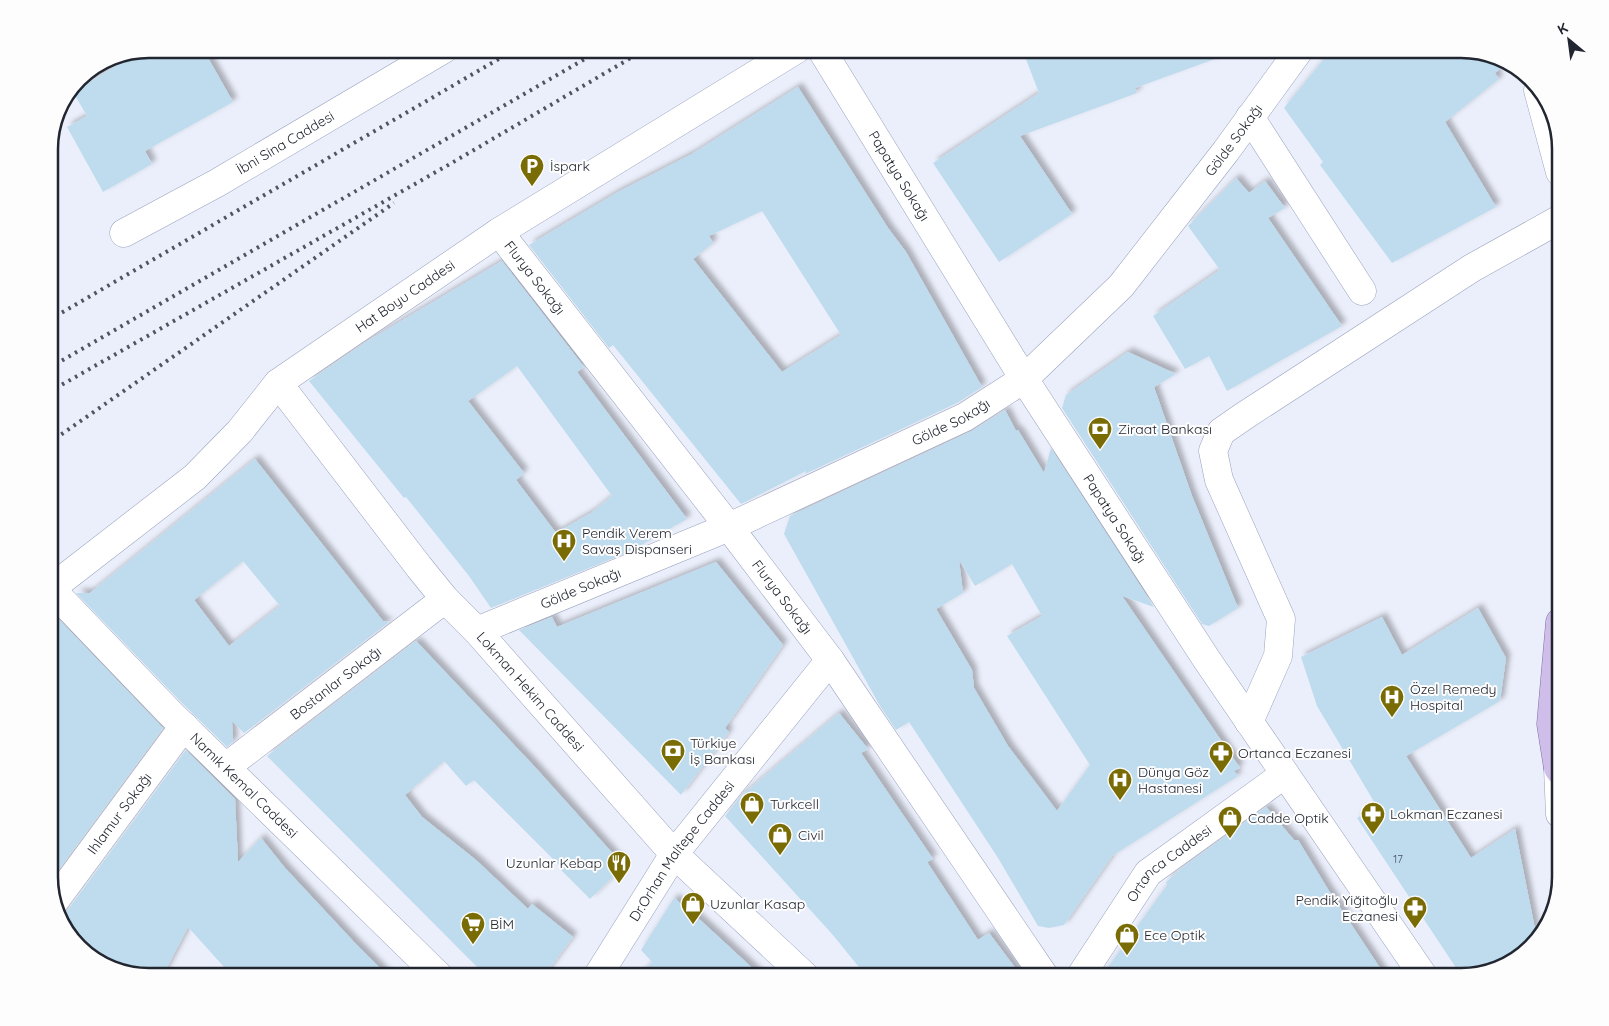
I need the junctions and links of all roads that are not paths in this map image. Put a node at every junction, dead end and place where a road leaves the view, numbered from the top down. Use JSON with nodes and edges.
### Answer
{"nodes":[{"id":1,"x":405,"y":58,"type":"edge"},
{"id":2,"x":782,"y":58,"type":"edge"},
{"id":3,"x":828,"y":58,"type":"edge"},
{"id":4,"x":1293,"y":58,"type":"edge"},
{"id":5,"x":1544,"y":112,"type":"edge"},
{"id":6,"x":1250,"y":117,"type":"junction"},
{"id":7,"x":1551,"y":139,"type":"edge"},
{"id":8,"x":1552,"y":223,"type":"edge"},
{"id":9,"x":499,"y":232,"type":"junction"},
{"id":10,"x":124,"y":233,"type":"dead end"},
{"id":11,"x":1362,"y":291,"type":"dead end"},
{"id":12,"x":1024,"y":379,"type":"junction"},
{"id":13,"x":278,"y":383,"type":"junction"},
{"id":14,"x":729,"y":526,"type":"junction"},
{"id":15,"x":58,"y":584,"type":"edge"},
{"id":16,"x":58,"y":598,"type":"edge"},
{"id":17,"x":445,"y":599,"type":"junction"},
{"id":18,"x":477,"y":631,"type":"junction"},
{"id":19,"x":830,"y":660,"type":"junction"},
{"id":20,"x":1552,"y":713,"type":"edge"},
{"id":21,"x":1249,"y":722,"type":"junction"},
{"id":22,"x":184,"y":726,"type":"junction"},
{"id":23,"x":1552,"y":730,"type":"edge"},
{"id":24,"x":226,"y":767,"type":"junction"},
{"id":25,"x":1284,"y":774,"type":"junction"},
{"id":26,"x":674,"y":854,"type":"junction"},
{"id":27,"x":59,"y":895,"type":"edge"},
{"id":28,"x":431,"y":968,"type":"edge"},
{"id":29,"x":603,"y":968,"type":"edge"},
{"id":30,"x":796,"y":968,"type":"edge"},
{"id":31,"x":1039,"y":968,"type":"edge"},
{"id":32,"x":1086,"y":968,"type":"edge"},
{"id":33,"x":1418,"y":968,"type":"edge"}],
"edges":[{"from":1,"to":10,"type":"street","name":"İbni Sina Caddesi"},
{"from":2,"to":9,"type":"street","name":"Hat Boyu Caddesi"},
{"from":3,"to":12,"type":"street","name":"Papatya Sokağı"},
{"from":4,"to":6,"type":"street","name":"Gölde Sokağı"},
{"from":5,"to":7,"type":"street"},
{"from":6,"to":11,"type":"street"},
{"from":6,"to":12,"type":"street","name":"Gölde Sokağı"},
{"from":8,"to":21,"type":"street"},
{"from":9,"to":13,"type":"street","name":"Hat Boyu Caddesi"},
{"from":9,"to":14,"type":"street","name":"Flurya Sokağı"},
{"from":12,"to":14,"type":"street","name":"Gölde Sokağı"},
{"from":12,"to":21,"type":"street","name":"Papatya Sokağı"},
{"from":13,"to":15,"type":"street","name":"Hat Boyu Caddesi"},
{"from":13,"to":17,"type":"street","name":"Lokman Hekim Caddesi"},
{"from":14,"to":18,"type":"street","name":"Gölde Sokağı"},
{"from":14,"to":19,"type":"street","name":"Flurya Sokağı"},
{"from":16,"to":22,"type":"street","name":"Namık Kemal Caddesi"},
{"from":17,"to":18,"type":"street","name":"Lokman Hekim Caddesi"},
{"from":17,"to":24,"type":"street","name":"Bostanlar Sokağı"},
{"from":18,"to":26,"type":"street","name":"Lokman Hekim Caddesi"},
{"from":19,"to":26,"type":"street","name":"Dr.Orhan Maltepe Caddesi"},
{"from":19,"to":31,"type":"street","name":"Flurya Sokağı"},
{"from":20,"to":23,"type":"main road"},
{"from":21,"to":25,"type":"street","name":"Papatya Sokağı"},
{"from":22,"to":24,"type":"street","name":"Namık Kemal Caddesi"},
{"from":22,"to":27,"type":"street","name":"Ihlamur Sokağı"},
{"from":24,"to":28,"type":"street","name":"Namık Kemal Caddesi"},
{"from":25,"to":32,"type":"street","name":"Ortanca Caddesi"},
{"from":25,"to":33,"type":"street","name":"Papatya Sokağı"},
{"from":26,"to":29,"type":"street","name":"Dr.Orhan Maltepe Caddesi"},
{"from":26,"to":30,"type":"street","name":"Lokman Hekim Caddesi"}]}
